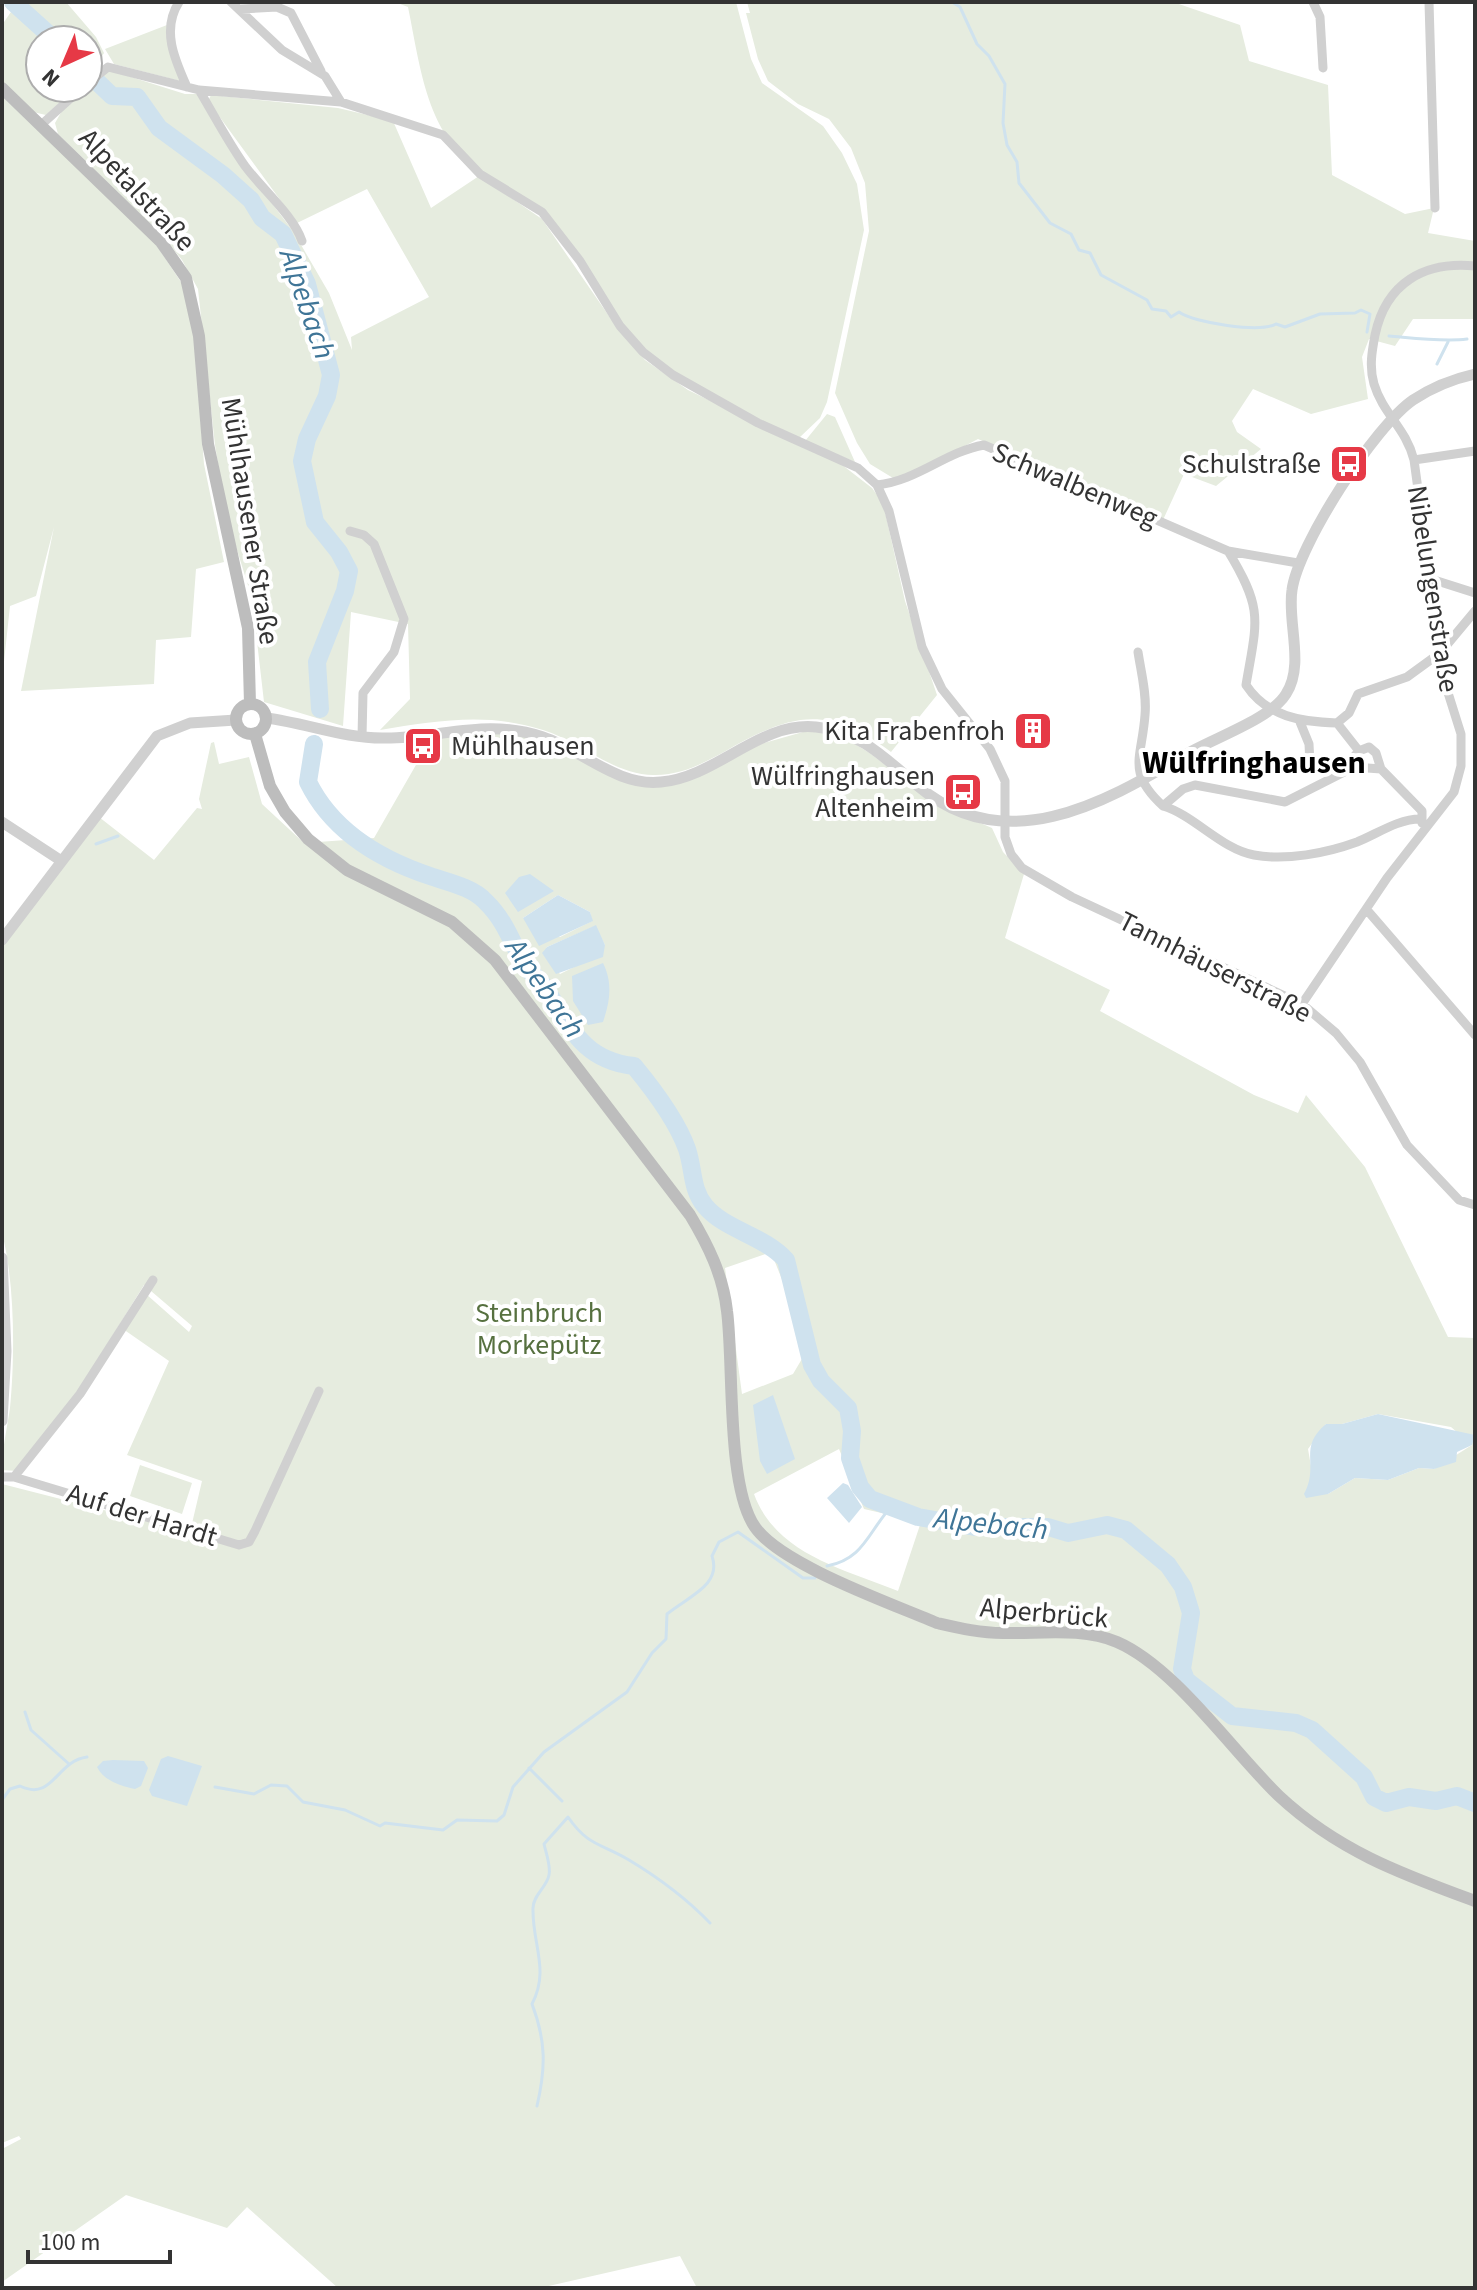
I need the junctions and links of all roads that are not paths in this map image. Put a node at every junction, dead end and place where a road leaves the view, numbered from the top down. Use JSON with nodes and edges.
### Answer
{"nodes":[{"id":1,"x":179,"y":2,"type":"edge"},
{"id":2,"x":231,"y":2,"type":"edge"},
{"id":3,"x":1313,"y":2,"type":"edge"},
{"id":4,"x":1429,"y":2,"type":"edge"},
{"id":5,"x":240,"y":6,"type":"edge"},
{"id":6,"x":1323,"y":68,"type":"dead end"},
{"id":7,"x":104,"y":70,"type":"edge"},
{"id":8,"x":322,"y":73,"type":"junction"},
{"id":9,"x":187,"y":87,"type":"junction"},
{"id":10,"x":2,"y":88,"type":"edge"},
{"id":11,"x":199,"y":90,"type":"junction"},
{"id":12,"x":341,"y":102,"type":"junction"},
{"id":13,"x":64,"y":104,"type":"edge"},
{"id":14,"x":41,"y":125,"type":"junction"},
{"id":15,"x":1435,"y":208,"type":"dead end"},
{"id":16,"x":302,"y":241,"type":"dead end"},
{"id":17,"x":1475,"y":266,"type":"edge"},
{"id":18,"x":193,"y":298,"type":"joint"},
{"id":19,"x":1475,"y":374,"type":"edge"},
{"id":20,"x":1393,"y":417,"type":"junction"},
{"id":21,"x":1475,"y":451,"type":"edge"},
{"id":22,"x":1414,"y":460,"type":"junction"},
{"id":23,"x":877,"y":485,"type":"junction"},
{"id":24,"x":350,"y":531,"type":"dead end"},
{"id":25,"x":1228,"y":551,"type":"junction"},
{"id":26,"x":1298,"y":563,"type":"junction"},
{"id":27,"x":1431,"y":579,"type":"junction"},
{"id":28,"x":1475,"y":593,"type":"edge"},
{"id":29,"x":1475,"y":611,"type":"edge"},
{"id":30,"x":1138,"y":652,"type":"dead end"},
{"id":31,"x":1440,"y":653,"type":"junction"},
{"id":32,"x":250,"y":704,"type":"junction"},
{"id":33,"x":1272,"y":710,"type":"junction"},
{"id":34,"x":266,"y":718,"type":"junction"},
{"id":35,"x":236,"y":720,"type":"junction"},
{"id":36,"x":1300,"y":722,"type":"junction"},
{"id":37,"x":1337,"y":723,"type":"junction"},
{"id":38,"x":255,"y":734,"type":"junction"},
{"id":39,"x":362,"y":737,"type":"junction"},
{"id":40,"x":1359,"y":751,"type":"junction"},
{"id":41,"x":1310,"y":764,"type":"dead end"},
{"id":42,"x":1354,"y":767,"type":"junction"},
{"id":43,"x":1381,"y":769,"type":"junction"},
{"id":44,"x":1141,"y":781,"type":"junction"},
{"id":45,"x":1163,"y":806,"type":"junction"},
{"id":46,"x":1421,"y":815,"type":"junction"},
{"id":47,"x":2,"y":822,"type":"edge"},
{"id":48,"x":1007,"y":822,"type":"junction"},
{"id":49,"x":1431,"y":823,"type":"junction"},
{"id":50,"x":60,"y":860,"type":"junction"},
{"id":51,"x":1367,"y":910,"type":"junction"},
{"id":52,"x":2,"y":940,"type":"edge"},
{"id":53,"x":1302,"y":1004,"type":"junction"},
{"id":54,"x":1475,"y":1035,"type":"edge"},
{"id":55,"x":1475,"y":1205,"type":"edge"},
{"id":56,"x":2,"y":1258,"type":"edge"},
{"id":57,"x":153,"y":1280,"type":"dead end"},
{"id":58,"x":319,"y":1391,"type":"dead end"},
{"id":59,"x":2,"y":1421,"type":"edge"},
{"id":60,"x":2,"y":1477,"type":"edge"},
{"id":61,"x":14,"y":1477,"type":"junction"},
{"id":62,"x":1475,"y":1901,"type":"edge"}],
"edges":[{"from":1,"to":9,"type":"street"},
{"from":2,"to":5,"type":"street"},
{"from":3,"to":6,"type":"street"},
{"from":4,"to":15,"type":"street"},
{"from":5,"to":8,"type":"street"},
{"from":5,"to":8,"type":"street"},
{"from":7,"to":9,"type":"street"},
{"from":8,"to":12,"type":"street"},
{"from":9,"to":11,"type":"street"},
{"from":10,"to":14,"type":"main road","name":"Alpetalstraße"},
{"from":11,"to":12,"type":"street"},
{"from":11,"to":16,"type":"street"},
{"from":12,"to":23,"type":"street"},
{"from":13,"to":14,"type":"street"},
{"from":14,"to":18,"type":"main road","name":"Alpetalstraße"},
{"from":17,"to":20,"type":"street"},
{"from":18,"to":32,"type":"main road","name":"Mühlhausener Straße"},
{"from":19,"to":20,"type":"street"},
{"from":20,"to":22,"type":"street","name":"Nibelungenstraße"},
{"from":20,"to":26,"type":"street"},
{"from":21,"to":22,"type":"street"},
{"from":22,"to":27,"type":"street","name":"Nibelungenstraße"},
{"from":23,"to":25,"type":"street","name":"Schwalbenweg"},
{"from":23,"to":48,"type":"street","name":"Tannhäuserstraße"},
{"from":24,"to":39,"type":"street"},
{"from":25,"to":26,"type":"street","name":"Schwalbenweg"},
{"from":25,"to":33,"type":"street"},
{"from":26,"to":33,"type":"street"},
{"from":27,"to":28,"type":"street"},
{"from":27,"to":31,"type":"street","name":"Nibelungenstraße"},
{"from":29,"to":31,"type":"street"},
{"from":30,"to":44,"type":"street"},
{"from":31,"to":37,"type":"street"},
{"from":31,"to":49,"type":"street","name":"Nibelungenstraße"},
{"from":32,"to":34,"type":"main road"},
{"from":32,"to":35,"type":"main road"},
{"from":33,"to":36,"type":"street"},
{"from":33,"to":44,"type":"street"},
{"from":34,"to":38,"type":"main road"},
{"from":34,"to":39,"type":"street"},
{"from":35,"to":38,"type":"main road"},
{"from":35,"to":50,"type":"street"},
{"from":36,"to":37,"type":"street"},
{"from":36,"to":41,"type":"street"},
{"from":37,"to":40,"type":"street"},
{"from":38,"to":62,"type":"main road","name":"Alperbrück"},
{"from":39,"to":48,"type":"street"},
{"from":40,"to":42,"type":"street"},
{"from":40,"to":43,"type":"street"},
{"from":42,"to":43,"type":"street"},
{"from":42,"to":45,"type":"street"},
{"from":43,"to":46,"type":"street"},
{"from":44,"to":45,"type":"street"},
{"from":44,"to":48,"type":"street"},
{"from":45,"to":46,"type":"street"},
{"from":46,"to":49,"type":"street"},
{"from":47,"to":50,"type":"street"},
{"from":48,"to":53,"type":"street","name":"Tannhäuserstraße"},
{"from":49,"to":51,"type":"street","name":"Nibelungenstraße"},
{"from":50,"to":52,"type":"street"},
{"from":51,"to":53,"type":"street","name":"Nibelungenstraße"},
{"from":51,"to":54,"type":"street"},
{"from":53,"to":55,"type":"street","name":"Tannhäuserstraße"},
{"from":56,"to":59,"type":"street"},
{"from":57,"to":61,"type":"street"},
{"from":58,"to":61,"type":"street","name":"Auf der Hardt"},
{"from":60,"to":61,"type":"street","name":"Auf der Hardt"}]}
